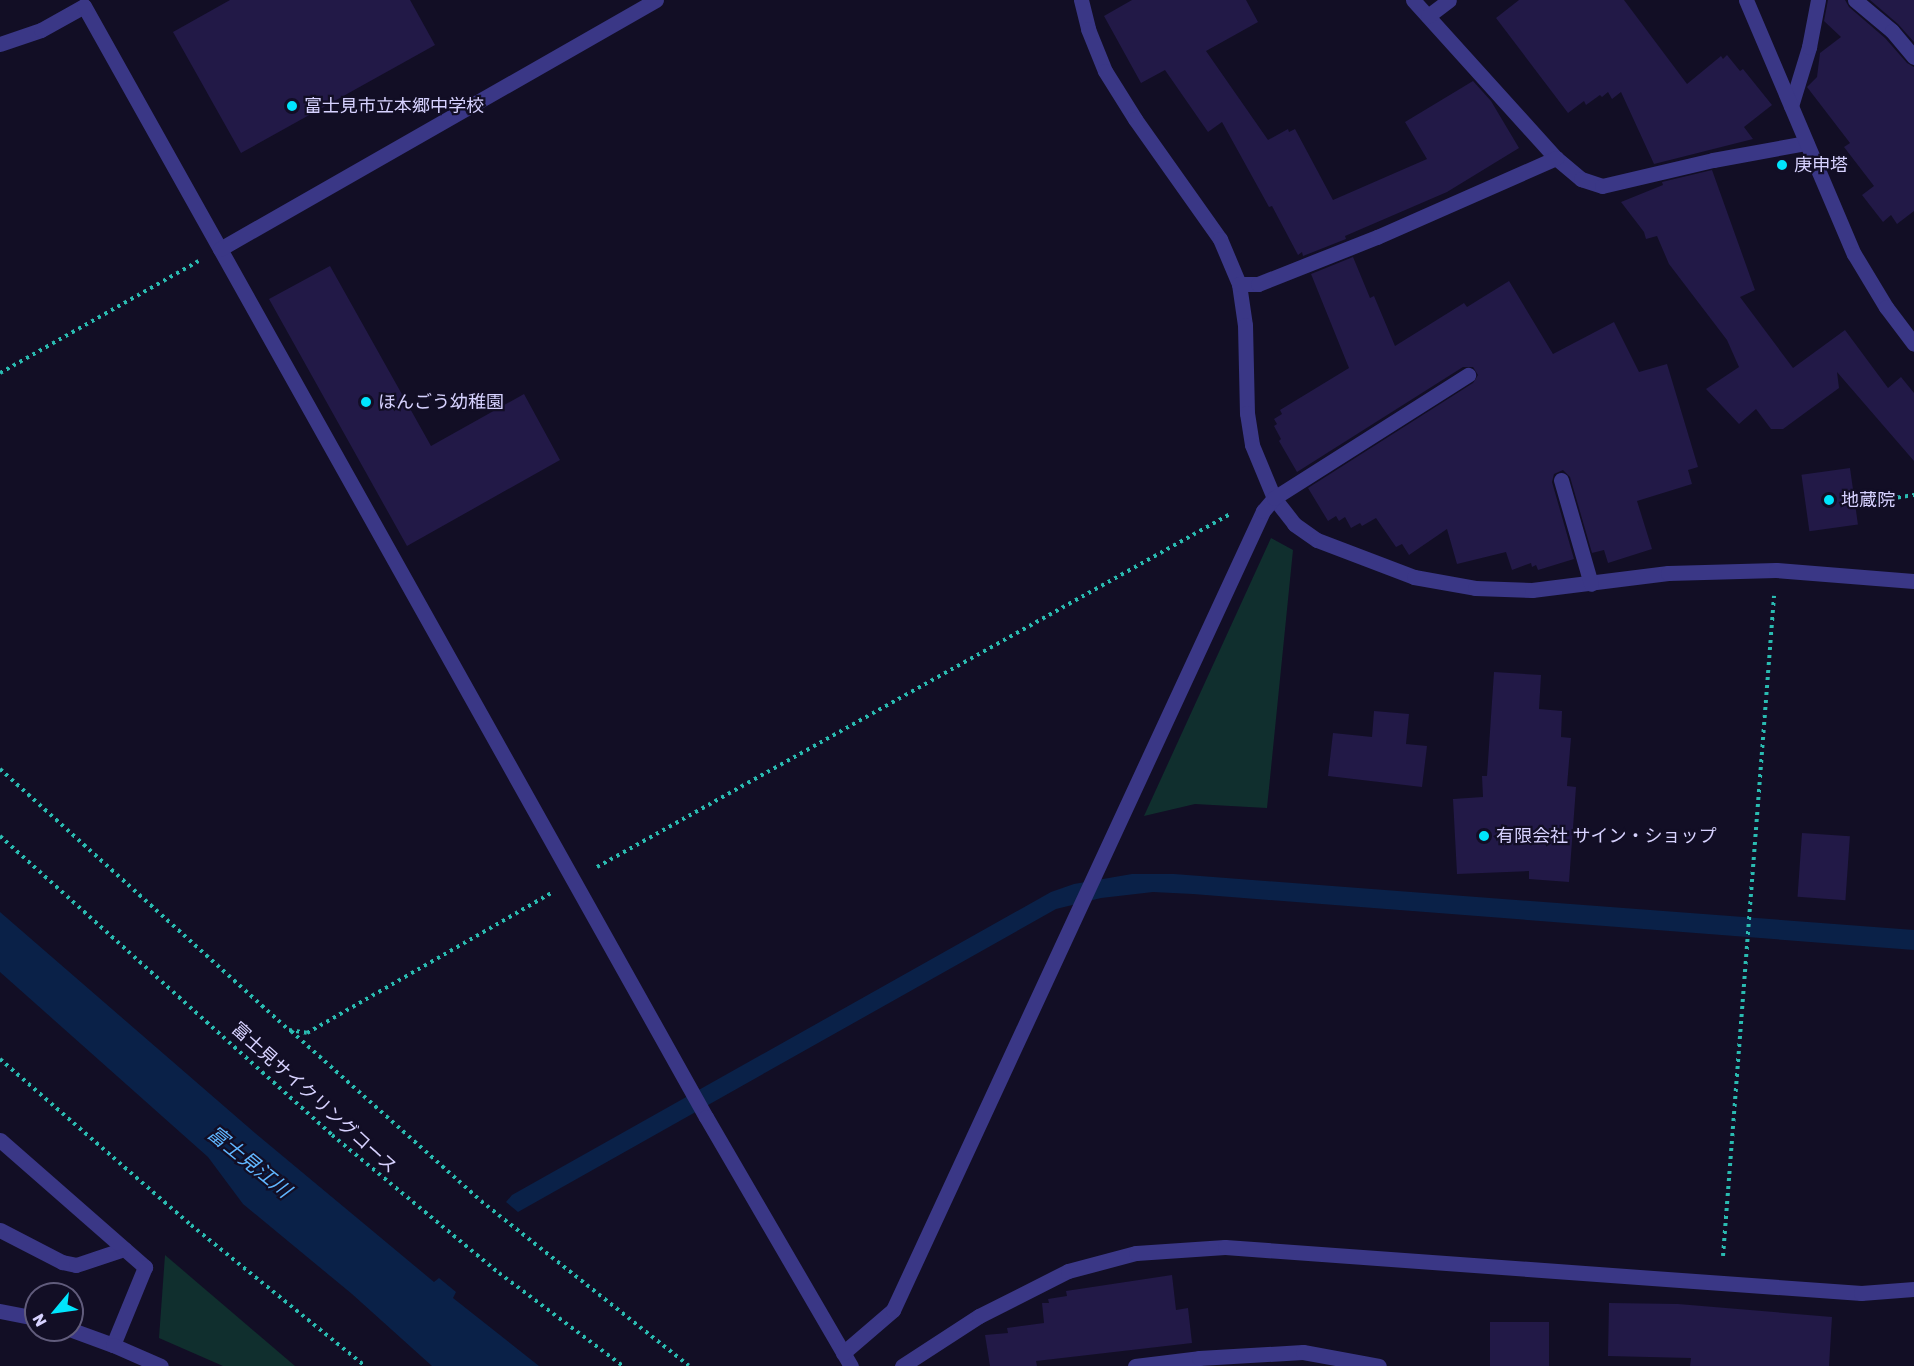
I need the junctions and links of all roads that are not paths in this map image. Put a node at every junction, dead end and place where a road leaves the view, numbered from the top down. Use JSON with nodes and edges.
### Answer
{"nodes":[{"id":1,"x":656,"y":0,"type":"edge"},
{"id":2,"x":1413,"y":0,"type":"edge"},
{"id":3,"x":1449,"y":0,"type":"edge"},
{"id":4,"x":1746,"y":0,"type":"edge"},
{"id":5,"x":1818,"y":0,"type":"edge"},
{"id":6,"x":1855,"y":0,"type":"edge"},
{"id":7,"x":1085,"y":2,"type":"edge"},
{"id":8,"x":1428,"y":16,"type":"junction"},
{"id":9,"x":0,"y":44,"type":"edge"},
{"id":10,"x":1914,"y":57,"type":"edge"},
{"id":11,"x":1791,"y":106,"type":"junction"},
{"id":12,"x":1806,"y":143,"type":"junction"},
{"id":13,"x":1557,"y":158,"type":"junction"},
{"id":14,"x":220,"y":249,"type":"junction"},
{"id":15,"x":1239,"y":284,"type":"junction"},
{"id":16,"x":1914,"y":344,"type":"edge"},
{"id":17,"x":1468,"y":375,"type":"dead end"},
{"id":18,"x":1561,"y":480,"type":"dead end"},
{"id":19,"x":1272,"y":495,"type":"junction"},
{"id":20,"x":1914,"y":581,"type":"edge"},
{"id":21,"x":1591,"y":584,"type":"junction"},
{"id":22,"x":0,"y":1140,"type":"edge"},
{"id":23,"x":0,"y":1230,"type":"edge"},
{"id":24,"x":124,"y":1249,"type":"junction"},
{"id":25,"x":1914,"y":1289,"type":"edge"},
{"id":26,"x":0,"y":1311,"type":"edge"},
{"id":27,"x":24,"y":1316,"type":"edge"},
{"id":28,"x":84,"y":1334,"type":"edge"},
{"id":29,"x":113,"y":1345,"type":"junction"},
{"id":30,"x":847,"y":1360,"type":"edge"},
{"id":31,"x":161,"y":1366,"type":"edge"},
{"id":32,"x":902,"y":1366,"type":"edge"},
{"id":33,"x":1134,"y":1366,"type":"edge"},
{"id":34,"x":1379,"y":1366,"type":"edge"}],
"edges":[{"from":1,"to":14,"type":"street"},
{"from":2,"to":8,"type":"street"},
{"from":3,"to":8,"type":"street"},
{"from":4,"to":11,"type":"street"},
{"from":5,"to":11,"type":"street"},
{"from":6,"to":10,"type":"street"},
{"from":7,"to":15,"type":"street"},
{"from":8,"to":13,"type":"street"},
{"from":9,"to":14,"type":"street"},
{"from":11,"to":12,"type":"street"},
{"from":12,"to":13,"type":"street"},
{"from":12,"to":16,"type":"street"},
{"from":13,"to":15,"type":"street"},
{"from":14,"to":30,"type":"street"},
{"from":15,"to":19,"type":"street"},
{"from":17,"to":19,"type":"street"},
{"from":18,"to":21,"type":"street"},
{"from":19,"to":21,"type":"street"},
{"from":19,"to":30,"type":"street"},
{"from":20,"to":21,"type":"street"},
{"from":22,"to":24,"type":"street"},
{"from":23,"to":24,"type":"street"},
{"from":24,"to":29,"type":"street"},
{"from":25,"to":32,"type":"street"},
{"from":26,"to":27,"type":"street"},
{"from":28,"to":29,"type":"street"},
{"from":29,"to":31,"type":"street"},
{"from":33,"to":34,"type":"street"}]}
